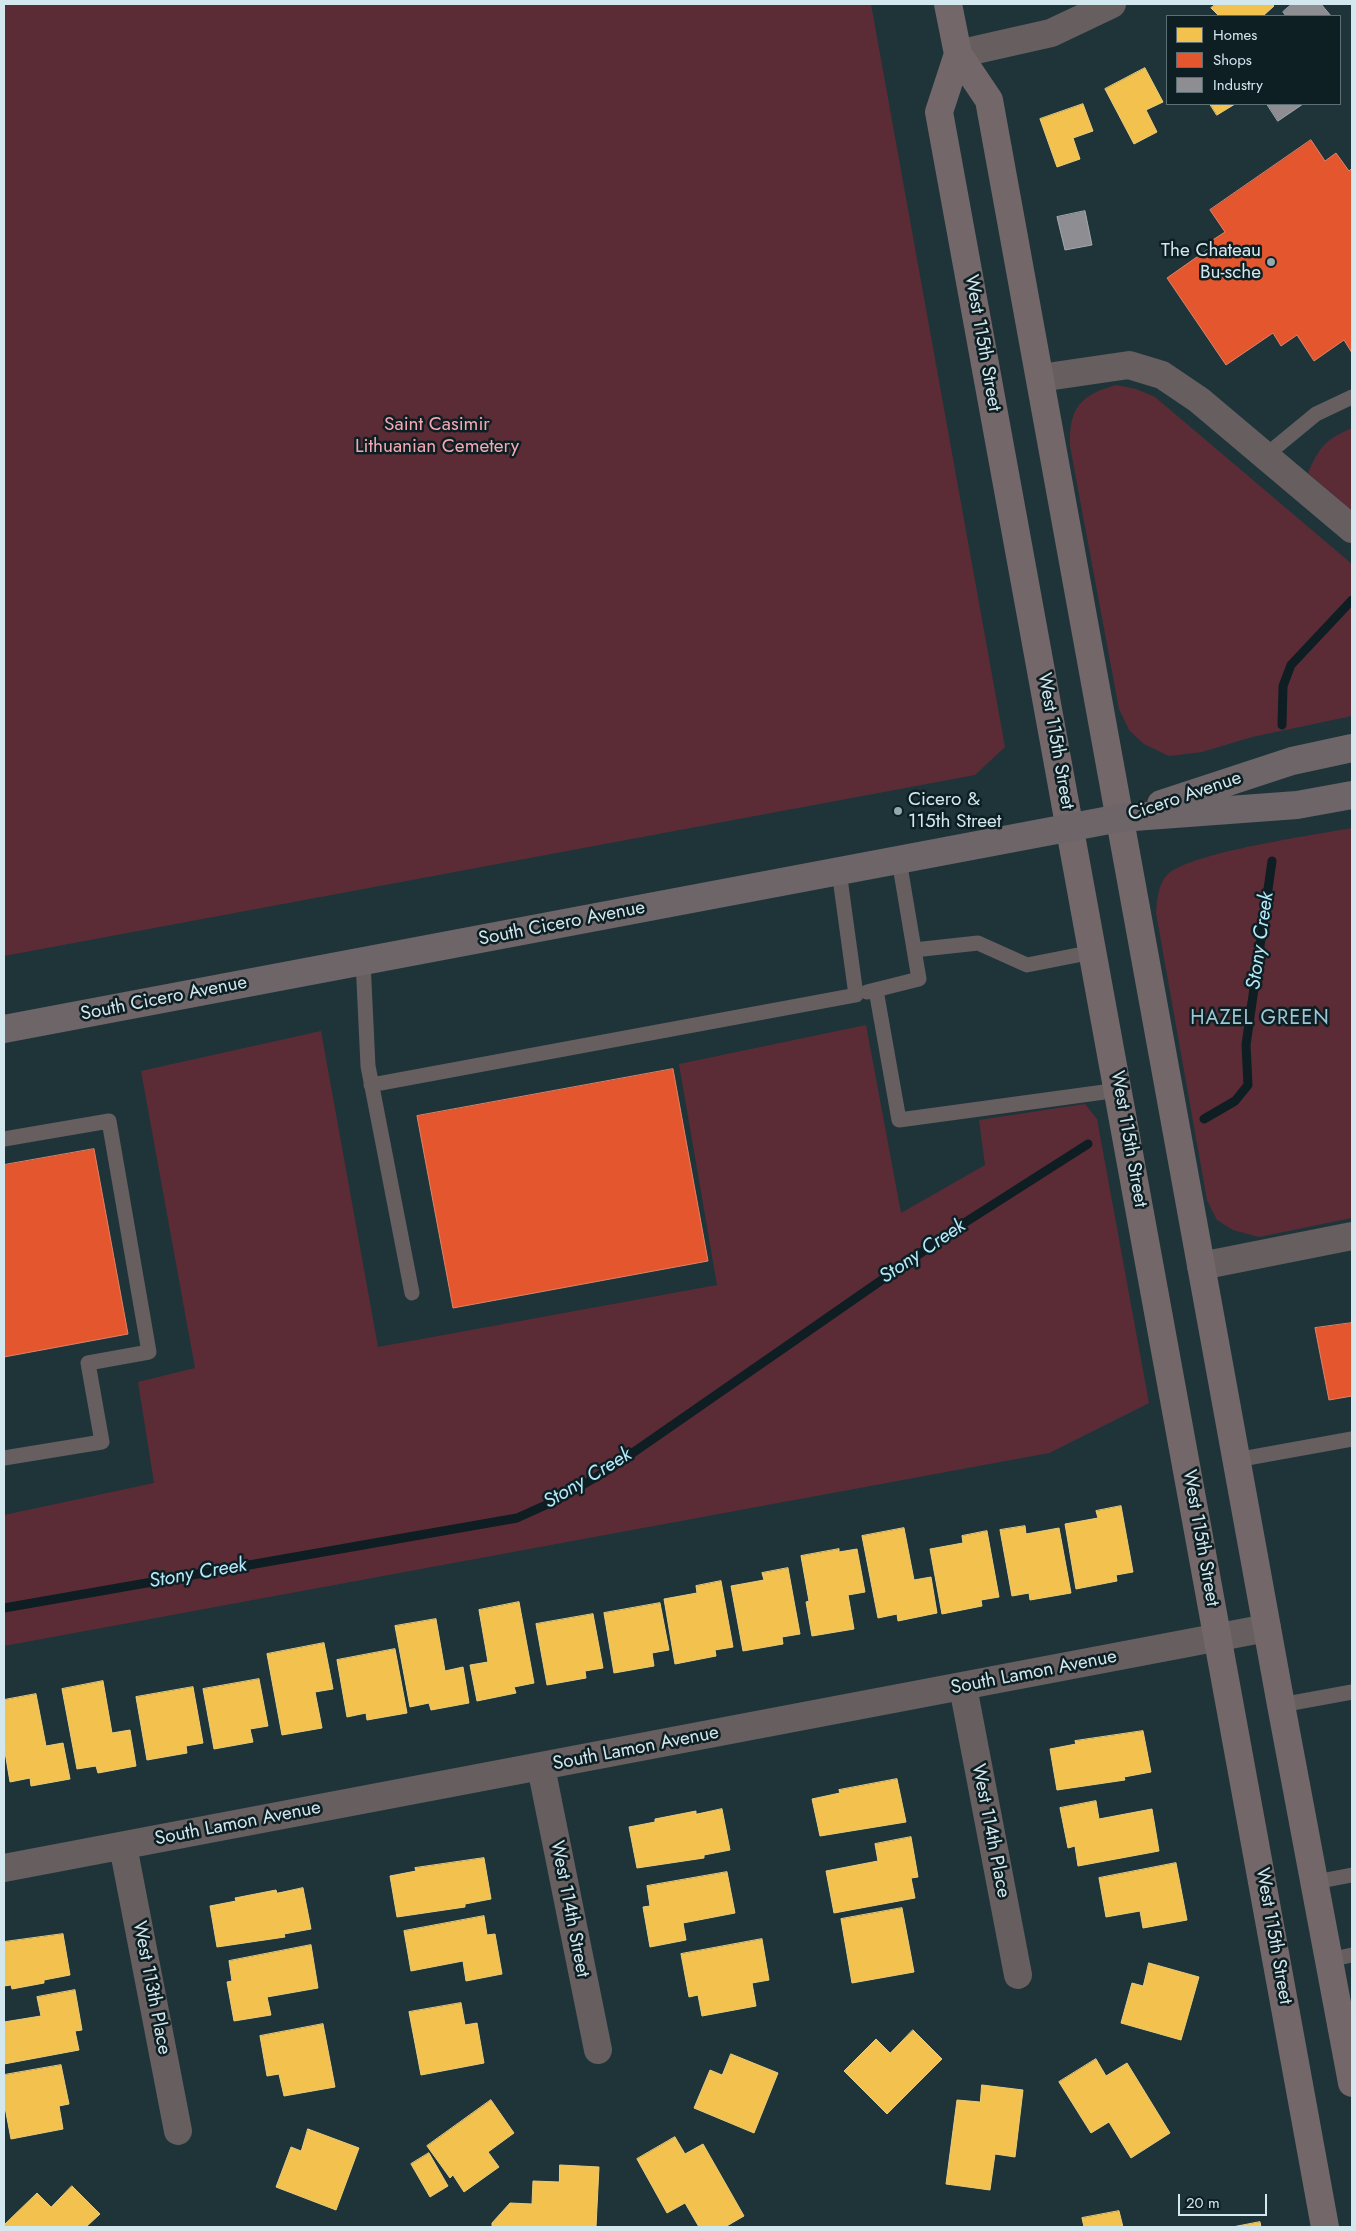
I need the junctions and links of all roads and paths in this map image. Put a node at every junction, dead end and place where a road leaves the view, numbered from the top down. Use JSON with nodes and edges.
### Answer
{"nodes":[{"id":1,"x":948,"y":4,"type":"edge"},
{"id":2,"x":1112,"y":4,"type":"edge"},
{"id":3,"x":958,"y":54,"type":"junction"},
{"id":4,"x":1040,"y":378,"type":"junction"},
{"id":5,"x":1352,"y":397,"type":"edge"},
{"id":6,"x":1265,"y":456,"type":"junction"},
{"id":7,"x":1352,"y":529,"type":"edge"},
{"id":8,"x":1352,"y":748,"type":"edge"},
{"id":9,"x":1352,"y":795,"type":"edge"},
{"id":10,"x":1120,"y":818,"type":"junction"},
{"id":11,"x":1071,"y":828,"type":"junction"},
{"id":12,"x":899,"y":860,"type":"junction"},
{"id":13,"x":838,"y":871,"type":"junction"},
{"id":14,"x":914,"y":950,"type":"junction"},
{"id":15,"x":1094,"y":952,"type":"junction"},
{"id":16,"x":363,"y":961,"type":"junction"},
{"id":17,"x":876,"y":990,"type":"junction"},
{"id":18,"x":856,"y":995,"type":"junction"},
{"id":19,"x":4,"y":1029,"type":"edge"},
{"id":20,"x":372,"y":1084,"type":"junction"},
{"id":21,"x":1119,"y":1090,"type":"junction"},
{"id":22,"x":4,"y":1139,"type":"edge"},
{"id":23,"x":1352,"y":1236,"type":"edge"},
{"id":24,"x":1201,"y":1266,"type":"junction"},
{"id":25,"x":412,"y":1293,"type":"dead end"},
{"id":26,"x":1352,"y":1439,"type":"edge"},
{"id":27,"x":4,"y":1458,"type":"edge"},
{"id":28,"x":1236,"y":1460,"type":"junction"},
{"id":29,"x":1267,"y":1628,"type":"junction"},
{"id":30,"x":1217,"y":1637,"type":"junction"},
{"id":31,"x":963,"y":1687,"type":"junction"},
{"id":32,"x":1352,"y":1692,"type":"edge"},
{"id":33,"x":1281,"y":1705,"type":"junction"},
{"id":34,"x":541,"y":1767,"type":"junction"},
{"id":35,"x":123,"y":1846,"type":"junction"},
{"id":36,"x":4,"y":1868,"type":"edge"},
{"id":37,"x":1352,"y":1875,"type":"edge"},
{"id":38,"x":1315,"y":1882,"type":"junction"},
{"id":39,"x":1341,"y":1957,"type":"edge"},
{"id":40,"x":1018,"y":1975,"type":"dead end"},
{"id":41,"x":598,"y":2050,"type":"dead end"},
{"id":42,"x":1352,"y":2083,"type":"edge"},
{"id":43,"x":178,"y":2131,"type":"dead end"},
{"id":44,"x":1325,"y":2227,"type":"edge"}],
"edges":[{"from":1,"to":3,"type":"street","name":"West 115th Street"},
{"from":2,"to":3,"type":"street"},
{"from":3,"to":4,"type":"street","name":"West 115th Street"},
{"from":3,"to":11,"type":"street","name":"West 115th Street"},
{"from":4,"to":6,"type":"street"},
{"from":4,"to":10,"type":"street","name":"West 115th Street"},
{"from":5,"to":6,"type":"lane"},
{"from":6,"to":7,"type":"street"},
{"from":8,"to":10,"type":"main road","name":"Cicero Avenue"},
{"from":9,"to":10,"type":"main road","name":"Cicero Avenue"},
{"from":10,"to":11,"type":"main road","name":"South Cicero Avenue"},
{"from":10,"to":24,"type":"street","name":"West 115th Street"},
{"from":11,"to":12,"type":"main road","name":"South Cicero Avenue"},
{"from":11,"to":15,"type":"street","name":"West 115th Street"},
{"from":12,"to":13,"type":"main road","name":"South Cicero Avenue"},
{"from":12,"to":14,"type":"lane"},
{"from":13,"to":16,"type":"main road","name":"South Cicero Avenue"},
{"from":13,"to":18,"type":"lane"},
{"from":14,"to":15,"type":"lane"},
{"from":14,"to":17,"type":"lane"},
{"from":15,"to":21,"type":"street","name":"West 115th Street"},
{"from":16,"to":19,"type":"main road","name":"South Cicero Avenue"},
{"from":16,"to":20,"type":"lane"},
{"from":17,"to":18,"type":"lane"},
{"from":17,"to":21,"type":"lane"},
{"from":18,"to":20,"type":"lane"},
{"from":20,"to":25,"type":"lane"},
{"from":21,"to":30,"type":"street","name":"West 115th Street"},
{"from":22,"to":27,"type":"lane"},
{"from":23,"to":24,"type":"street"},
{"from":24,"to":28,"type":"street","name":"West 115th Street"},
{"from":26,"to":28,"type":"lane"},
{"from":28,"to":29,"type":"street","name":"West 115th Street"},
{"from":29,"to":30,"type":"street","name":"South Lamon Avenue"},
{"from":29,"to":33,"type":"street","name":"West 115th Street"},
{"from":30,"to":31,"type":"street","name":"South Lamon Avenue"},
{"from":30,"to":44,"type":"street","name":"West 115th Street"},
{"from":31,"to":34,"type":"street","name":"South Lamon Avenue"},
{"from":31,"to":40,"type":"street","name":"West 114th Place"},
{"from":32,"to":33,"type":"lane"},
{"from":33,"to":38,"type":"street","name":"West 115th Street"},
{"from":34,"to":35,"type":"street","name":"South Lamon Avenue"},
{"from":34,"to":41,"type":"street","name":"West 114th Street"},
{"from":35,"to":36,"type":"street","name":"South Lamon Avenue"},
{"from":35,"to":43,"type":"street","name":"West 113th Place"},
{"from":37,"to":38,"type":"lane"},
{"from":38,"to":39,"type":"street","name":"West 115th Street"},
{"from":39,"to":42,"type":"street","name":"West 115th Street"}]}
